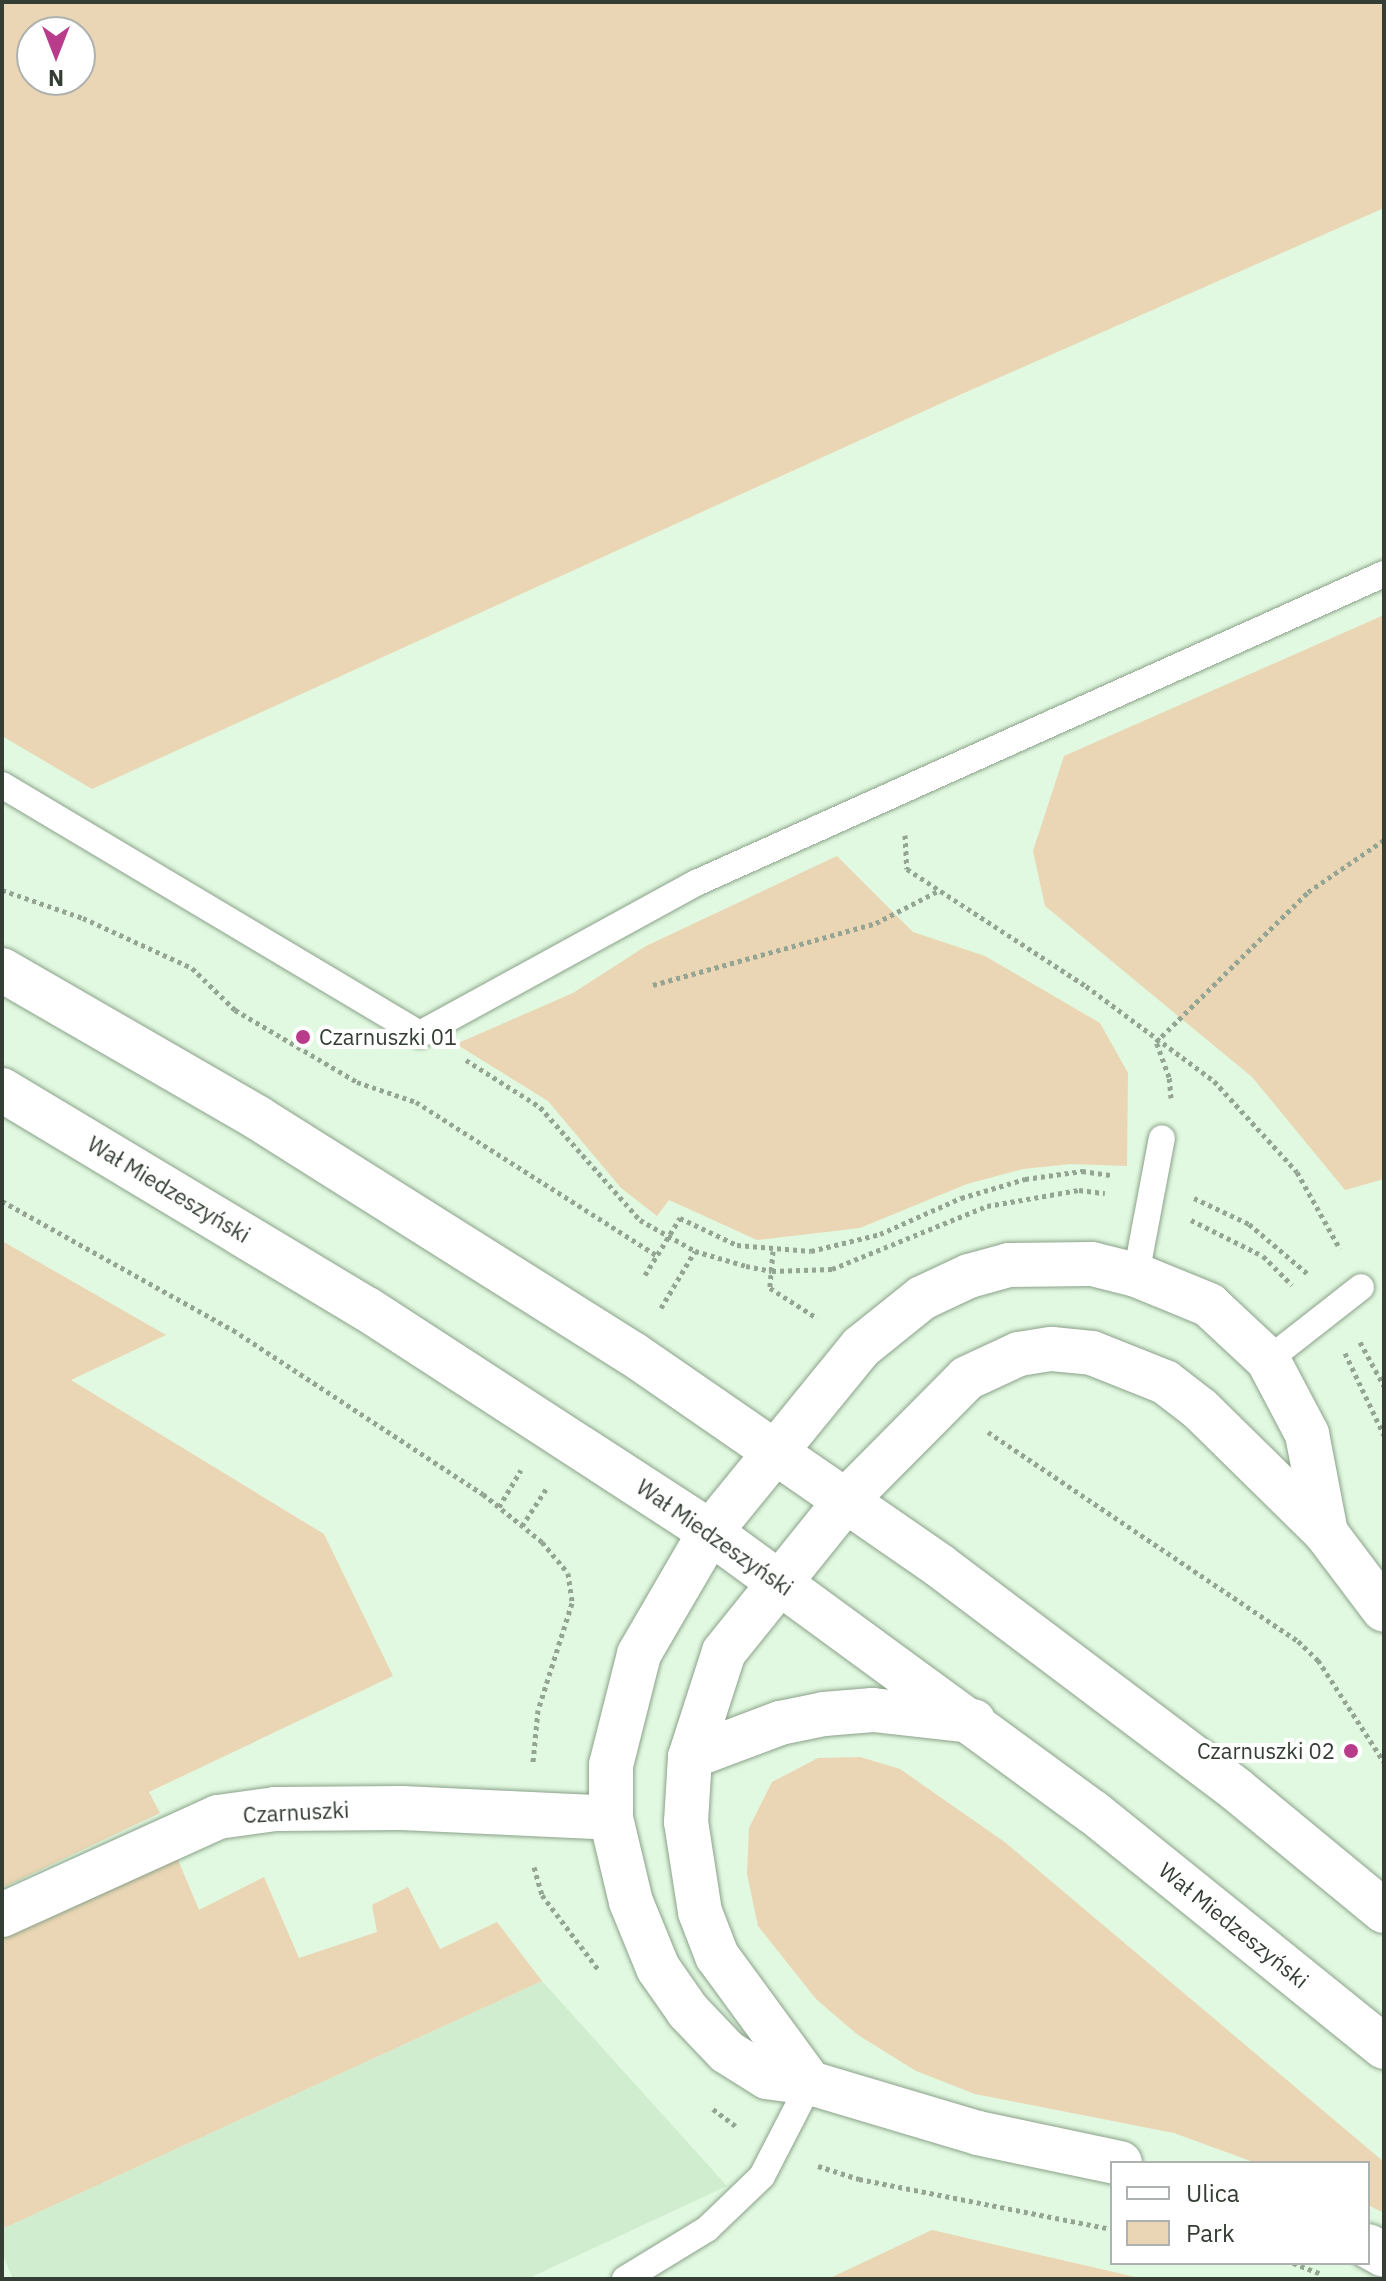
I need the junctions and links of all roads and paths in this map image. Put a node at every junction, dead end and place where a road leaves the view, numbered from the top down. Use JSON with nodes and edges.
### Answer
{"nodes":[{"id":1,"x":1384,"y":574,"type":"edge"},
{"id":2,"x":907,"y":784,"type":"junction"},
{"id":3,"x":2,"y":785,"type":"edge"},
{"id":4,"x":1384,"y":840,"type":"edge"},
{"id":5,"x":2,"y":890,"type":"edge"},
{"id":6,"x":938,"y":891,"type":"junction"},
{"id":7,"x":2,"y":970,"type":"edge"},
{"id":8,"x":653,"y":985,"type":"dead end"},
{"id":9,"x":420,"y":1034,"type":"junction"},
{"id":10,"x":1156,"y":1042,"type":"junction"},
{"id":11,"x":2,"y":1090,"type":"edge"},
{"id":12,"x":1162,"y":1138,"type":"joint"},
{"id":13,"x":2,"y":1201,"type":"edge"},
{"id":14,"x":1150,"y":1203,"type":"junction"},
{"id":15,"x":668,"y":1237,"type":"junction"},
{"id":16,"x":844,"y":1245,"type":"dead end"},
{"id":17,"x":773,"y":1251,"type":"junction"},
{"id":18,"x":656,"y":1255,"type":"junction"},
{"id":19,"x":772,"y":1271,"type":"junction"},
{"id":20,"x":645,"y":1275,"type":"dead end"},
{"id":21,"x":1136,"y":1275,"type":"junction"},
{"id":22,"x":1361,"y":1287,"type":"joint"},
{"id":23,"x":1321,"y":1319,"type":"junction"},
{"id":24,"x":861,"y":1347,"type":"junction"},
{"id":25,"x":1268,"y":1360,"type":"junction"},
{"id":26,"x":941,"y":1401,"type":"junction"},
{"id":27,"x":1384,"y":1435,"type":"edge"},
{"id":28,"x":776,"y":1451,"type":"junction"},
{"id":29,"x":524,"y":1464,"type":"dead end"},
{"id":30,"x":847,"y":1499,"type":"junction"},
{"id":31,"x":499,"y":1507,"type":"junction"},
{"id":32,"x":710,"y":1532,"type":"junction"},
{"id":33,"x":1326,"y":1533,"type":"junction"},
{"id":34,"x":778,"y":1581,"type":"junction"},
{"id":35,"x":1384,"y":1610,"type":"edge"},
{"id":36,"x":973,"y":1721,"type":"junction"},
{"id":37,"x":690,"y":1757,"type":"junction"},
{"id":38,"x":1384,"y":1762,"type":"edge"},
{"id":39,"x":527,"y":1814,"type":"junction"},
{"id":40,"x":611,"y":1818,"type":"junction"},
{"id":41,"x":1384,"y":1911,"type":"edge"},
{"id":42,"x":2,"y":1915,"type":"edge"},
{"id":43,"x":606,"y":1980,"type":"dead end"},
{"id":44,"x":1384,"y":2047,"type":"edge"},
{"id":45,"x":810,"y":2083,"type":"junction"},
{"id":46,"x":708,"y":2105,"type":"dead end"},
{"id":47,"x":774,"y":2145,"type":"junction"},
{"id":48,"x":1111,"y":2161,"type":"edge"},
{"id":49,"x":1110,"y":2229,"type":"edge"},
{"id":50,"x":1298,"y":2265,"type":"edge"},
{"id":51,"x":625,"y":2279,"type":"edge"},
{"id":52,"x":1335,"y":2279,"type":"edge"}],
"edges":[{"from":1,"to":2,"type":"lane"},
{"from":2,"to":6,"type":"path"},
{"from":2,"to":9,"type":"lane"},
{"from":3,"to":9,"type":"lane"},
{"from":4,"to":10,"type":"path"},
{"from":5,"to":18,"type":"path"},
{"from":6,"to":8,"type":"path"},
{"from":6,"to":10,"type":"path"},
{"from":7,"to":28,"type":"street"},
{"from":9,"to":15,"type":"path"},
{"from":10,"to":12,"type":"path"},
{"from":10,"to":22,"type":"path"},
{"from":11,"to":32,"type":"street","name":"Wał Miedzeszyński"},
{"from":12,"to":14,"type":"lane"},
{"from":13,"to":31,"type":"path"},
{"from":14,"to":19,"type":"path"},
{"from":14,"to":21,"type":"lane"},
{"from":14,"to":23,"type":"path"},
{"from":15,"to":17,"type":"path"},
{"from":15,"to":18,"type":"path"},
{"from":15,"to":19,"type":"path"},
{"from":16,"to":17,"type":"path"},
{"from":17,"to":19,"type":"path"},
{"from":18,"to":20,"type":"path"},
{"from":19,"to":24,"type":"path"},
{"from":21,"to":24,"type":"street"},
{"from":21,"to":25,"type":"street"},
{"from":22,"to":23,"type":"lane"},
{"from":23,"to":25,"type":"lane"},
{"from":23,"to":27,"type":"path"},
{"from":24,"to":28,"type":"street"},
{"from":25,"to":33,"type":"street"},
{"from":26,"to":30,"type":"street"},
{"from":26,"to":33,"type":"street"},
{"from":26,"to":38,"type":"path"},
{"from":28,"to":30,"type":"street"},
{"from":28,"to":32,"type":"street"},
{"from":29,"to":31,"type":"path"},
{"from":30,"to":34,"type":"street"},
{"from":30,"to":41,"type":"street"},
{"from":31,"to":39,"type":"path"},
{"from":32,"to":34,"type":"street","name":"Wał Miedzeszyński"},
{"from":32,"to":40,"type":"street"},
{"from":33,"to":35,"type":"street"},
{"from":34,"to":36,"type":"street","name":"Wał Miedzeszyński"},
{"from":34,"to":37,"type":"street"},
{"from":36,"to":37,"type":"street"},
{"from":36,"to":44,"type":"street","name":"Wał Miedzeszyński"},
{"from":37,"to":45,"type":"street"},
{"from":39,"to":40,"type":"street","name":"Czarnuszki"},
{"from":39,"to":42,"type":"street","name":"Czarnuszki"},
{"from":39,"to":43,"type":"path"},
{"from":40,"to":45,"type":"street"},
{"from":45,"to":47,"type":"lane"},
{"from":45,"to":48,"type":"street"},
{"from":46,"to":47,"type":"path"},
{"from":47,"to":49,"type":"path"},
{"from":47,"to":51,"type":"lane"},
{"from":50,"to":52,"type":"path"}]}
